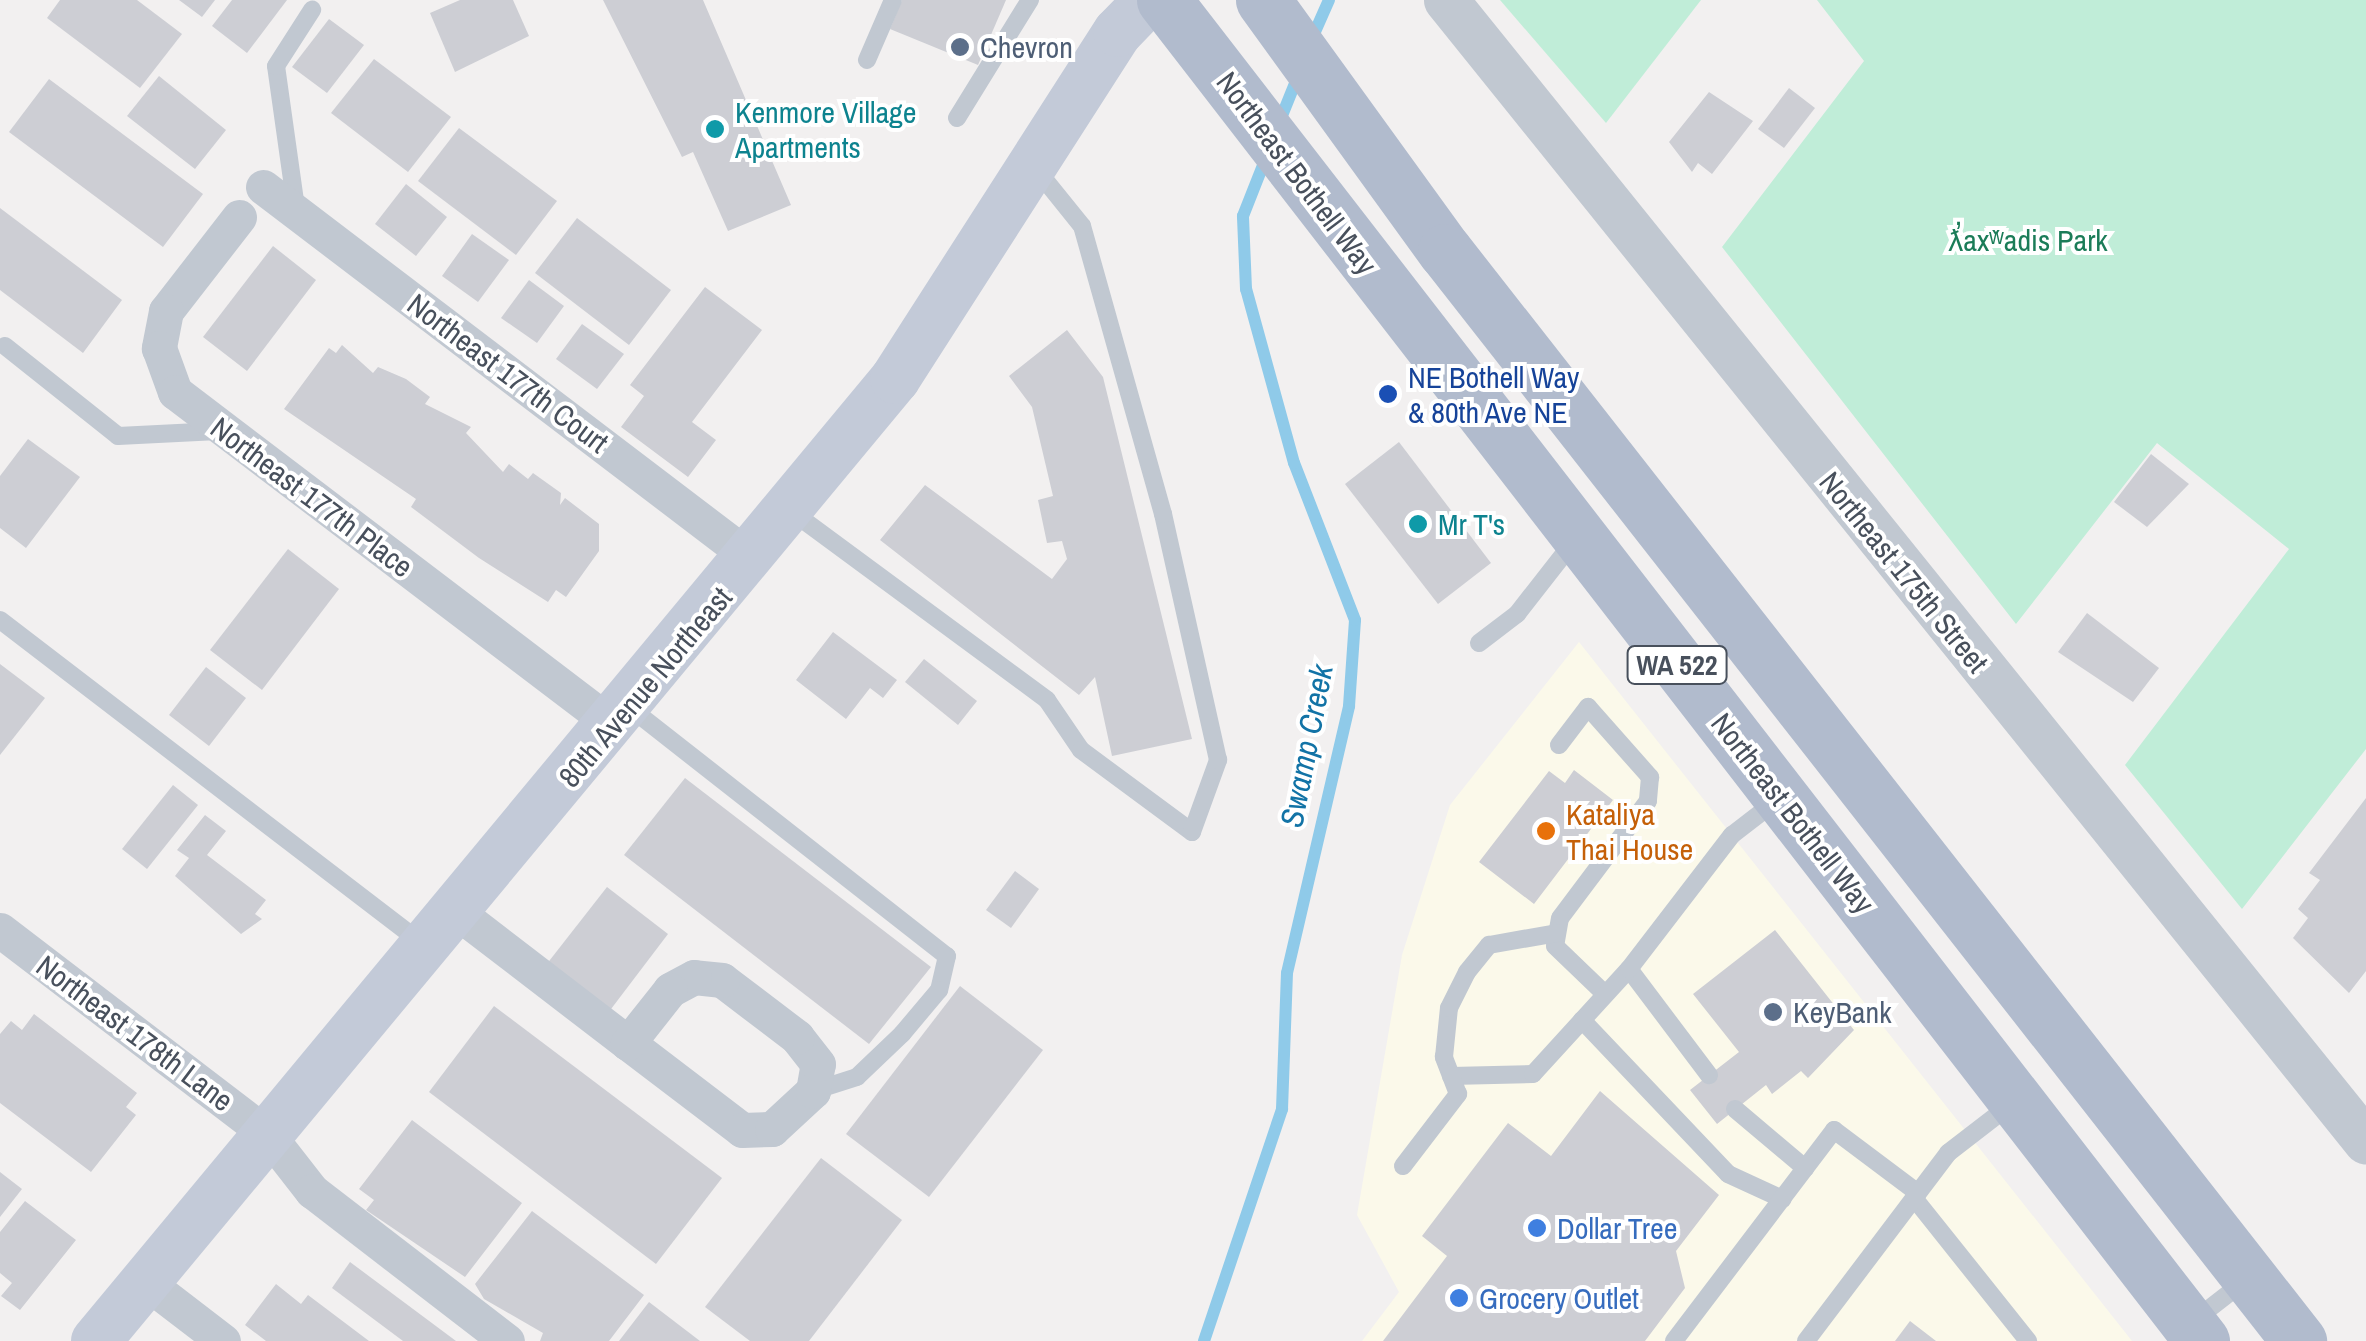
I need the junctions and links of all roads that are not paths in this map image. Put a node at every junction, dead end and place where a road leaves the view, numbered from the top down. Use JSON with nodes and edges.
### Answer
{"nodes":[{"id":1,"x":893,"y":0,"type":"edge"},
{"id":2,"x":1030,"y":0,"type":"edge"},
{"id":3,"x":1263,"y":0,"type":"edge"},
{"id":4,"x":1446,"y":0,"type":"edge"},
{"id":5,"x":312,"y":10,"type":"dead end"},
{"id":6,"x":1168,"y":11,"type":"edge"},
{"id":7,"x":867,"y":60,"type":"dead end"},
{"id":8,"x":957,"y":118,"type":"dead end"},
{"id":9,"x":1034,"y":166,"type":"junction"},
{"id":10,"x":263,"y":188,"type":"dead end"},
{"id":11,"x":297,"y":213,"type":"junction"},
{"id":12,"x":239,"y":217,"type":"dead end"},
{"id":13,"x":5,"y":346,"type":"dead end"},
{"id":14,"x":224,"y":430,"type":"junction"},
{"id":15,"x":790,"y":511,"type":"junction"},
{"id":16,"x":1577,"y":537,"type":"junction"},
{"id":17,"x":752,"y":559,"type":"junction"},
{"id":18,"x":0,"y":620,"type":"edge"},
{"id":19,"x":1479,"y":643,"type":"dead end"},
{"id":20,"x":621,"y":716,"type":"junction"},
{"id":21,"x":1558,"y":745,"type":"dead end"},
{"id":22,"x":1780,"y":798,"type":"junction"},
{"id":23,"x":0,"y":930,"type":"edge"},
{"id":24,"x":442,"y":930,"type":"junction"},
{"id":25,"x":1558,"y":933,"type":"junction"},
{"id":26,"x":1629,"y":970,"type":"junction"},
{"id":27,"x":1603,"y":992,"type":"junction"},
{"id":28,"x":1582,"y":1020,"type":"junction"},
{"id":29,"x":628,"y":1043,"type":"junction"},
{"id":30,"x":1709,"y":1075,"type":"dead end"},
{"id":31,"x":1452,"y":1076,"type":"junction"},
{"id":32,"x":813,"y":1091,"type":"junction"},
{"id":33,"x":2017,"y":1100,"type":"junction"},
{"id":34,"x":1735,"y":1109,"type":"dead end"},
{"id":35,"x":270,"y":1136,"type":"junction"},
{"id":36,"x":2366,"y":1142,"type":"edge"},
{"id":37,"x":1403,"y":1166,"type":"dead end"},
{"id":38,"x":1805,"y":1168,"type":"junction"},
{"id":39,"x":1916,"y":1196,"type":"junction"},
{"id":40,"x":1782,"y":1199,"type":"junction"},
{"id":41,"x":2249,"y":1278,"type":"junction"},
{"id":42,"x":146,"y":1282,"type":"junction"},
{"id":43,"x":2187,"y":1335,"type":"edge"},
{"id":44,"x":2024,"y":1339,"type":"edge"},
{"id":45,"x":96,"y":1341,"type":"edge"},
{"id":46,"x":223,"y":1341,"type":"edge"},
{"id":47,"x":508,"y":1341,"type":"edge"},
{"id":48,"x":1674,"y":1341,"type":"edge"},
{"id":49,"x":1806,"y":1341,"type":"edge"},
{"id":50,"x":2298,"y":1341,"type":"edge"}],
"edges":[{"from":1,"to":7,"type":"lane"},
{"from":2,"to":8,"type":"lane"},
{"from":3,"to":41,"type":"main road","number":"WA 522"},
{"from":4,"to":36,"type":"street","name":"Northeast 175th Street"},
{"from":5,"to":11,"type":"lane"},
{"from":6,"to":9,"type":"main road","name":"80th Avenue Northeast"},
{"from":6,"to":16,"type":"main road","name":"Northeast Bothell Way","number":"WA 522"},
{"from":9,"to":15,"type":"main road","name":"80th Avenue Northeast"},
{"from":9,"to":15,"type":"lane"},
{"from":10,"to":11,"type":"street","name":"Northeast 177th Court"},
{"from":11,"to":17,"type":"street","name":"Northeast 177th Court"},
{"from":12,"to":14,"type":"street","name":"Northeast 177th Place"},
{"from":13,"to":14,"type":"lane"},
{"from":14,"to":20,"type":"street","name":"Northeast 177th Place"},
{"from":15,"to":17,"type":"main road","name":"80th Avenue Northeast"},
{"from":16,"to":19,"type":"lane"},
{"from":16,"to":22,"type":"main road","name":"Northeast Bothell Way","number":"WA 522"},
{"from":17,"to":20,"type":"main road","name":"80th Avenue Northeast"},
{"from":18,"to":24,"type":"lane"},
{"from":20,"to":24,"type":"main road","name":"80th Avenue Northeast"},
{"from":20,"to":32,"type":"lane"},
{"from":21,"to":25,"type":"lane"},
{"from":22,"to":26,"type":"lane"},
{"from":22,"to":33,"type":"main road","name":"Northeast Bothell Way","number":"WA 522"},
{"from":23,"to":35,"type":"street","name":"Northeast 178th Lane"},
{"from":24,"to":29,"type":"street"},
{"from":24,"to":35,"type":"main road","name":"80th Avenue Northeast"},
{"from":25,"to":27,"type":"lane"},
{"from":25,"to":31,"type":"lane"},
{"from":26,"to":27,"type":"lane"},
{"from":26,"to":30,"type":"lane"},
{"from":27,"to":28,"type":"lane"},
{"from":28,"to":31,"type":"lane"},
{"from":28,"to":40,"type":"lane"},
{"from":29,"to":32,"type":"street"},
{"from":29,"to":32,"type":"street"},
{"from":31,"to":37,"type":"lane"},
{"from":33,"to":39,"type":"lane"},
{"from":33,"to":43,"type":"main road","name":"Northeast Bothell Way","number":"WA 522"},
{"from":34,"to":38,"type":"lane"},
{"from":35,"to":42,"type":"main road","name":"80th Avenue Northeast"},
{"from":35,"to":47,"type":"street","name":"Northeast 178th Lane"},
{"from":38,"to":39,"type":"lane"},
{"from":38,"to":40,"type":"lane"},
{"from":39,"to":44,"type":"lane"},
{"from":39,"to":49,"type":"lane"},
{"from":40,"to":48,"type":"lane"},
{"from":41,"to":43,"type":"lane"},
{"from":41,"to":50,"type":"main road","number":"WA 522"},
{"from":42,"to":45,"type":"main road","name":"80th Avenue Northeast"},
{"from":42,"to":46,"type":"street"}]}
